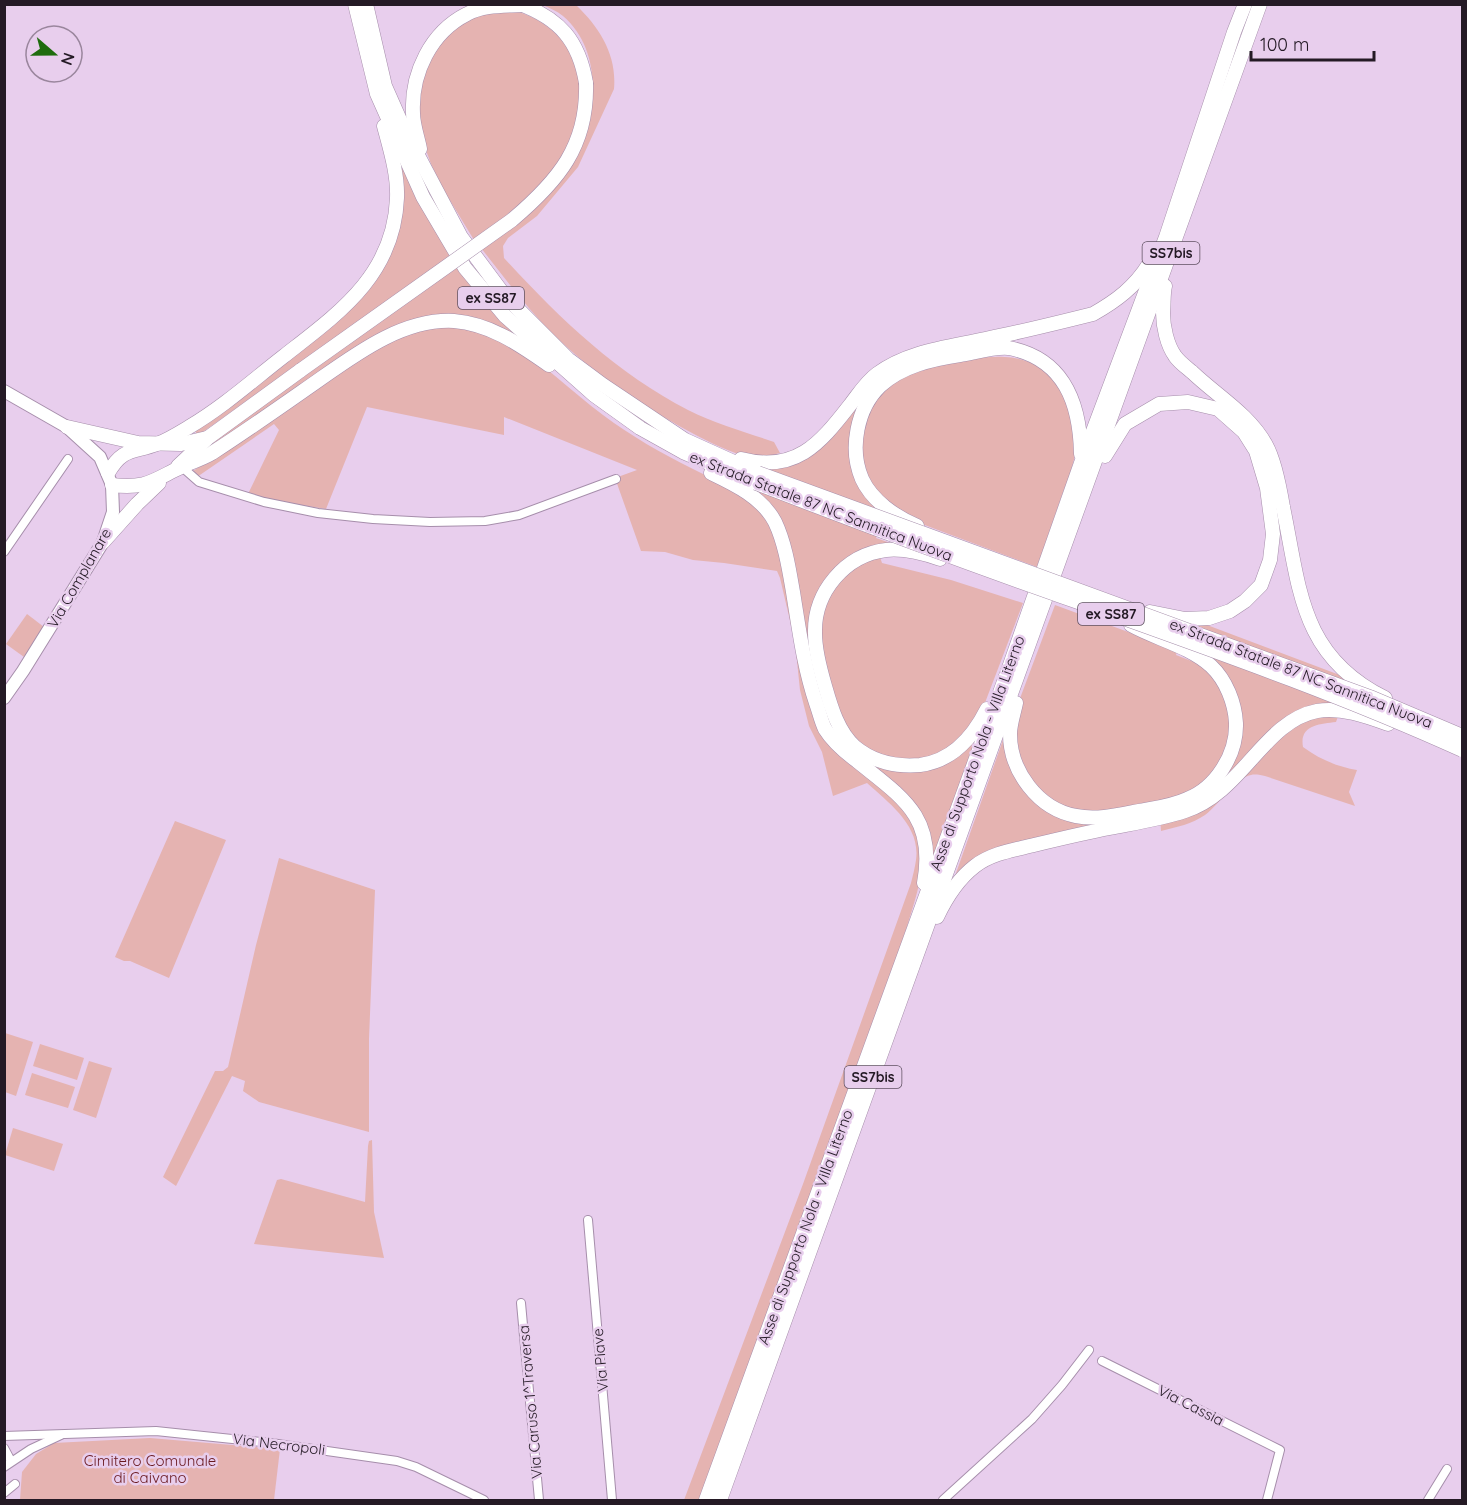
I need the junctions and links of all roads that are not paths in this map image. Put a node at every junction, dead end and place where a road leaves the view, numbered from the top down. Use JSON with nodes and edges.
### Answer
{"nodes":[{"id":1,"x":355,"y":4,"type":"edge"},
{"id":2,"x":366,"y":4,"type":"edge"},
{"id":3,"x":1245,"y":4,"type":"edge"},
{"id":4,"x":1260,"y":4,"type":"edge"},
{"id":5,"x":521,"y":5,"type":"edge"},
{"id":6,"x":377,"y":94,"type":"junction"},
{"id":7,"x":424,"y":169,"type":"junction"},
{"id":8,"x":1191,"y":200,"type":"junction"},
{"id":9,"x":1166,"y":237,"type":"junction"},
{"id":10,"x":958,"y":350,"type":"junction"},
{"id":11,"x":4,"y":391,"type":"edge"},
{"id":12,"x":594,"y":395,"type":"junction"},
{"id":13,"x":67,"y":428,"type":"junction"},
{"id":14,"x":209,"y":437,"type":"junction"},
{"id":15,"x":157,"y":444,"type":"junction"},
{"id":16,"x":684,"y":446,"type":"junction"},
{"id":17,"x":68,"y":459,"type":"dead end"},
{"id":18,"x":1081,"y":462,"type":"junction"},
{"id":19,"x":182,"y":467,"type":"junction"},
{"id":20,"x":168,"y":474,"type":"junction"},
{"id":21,"x":110,"y":479,"type":"junction"},
{"id":22,"x":616,"y":479,"type":"dead end"},
{"id":23,"x":758,"y":479,"type":"junction"},
{"id":24,"x":1275,"y":494,"type":"junction"},
{"id":25,"x":1082,"y":501,"type":"junction"},
{"id":26,"x":940,"y":540,"type":"junction"},
{"id":27,"x":103,"y":542,"type":"junction"},
{"id":28,"x":4,"y":552,"type":"edge"},
{"id":29,"x":973,"y":565,"type":"junction"},
{"id":30,"x":1129,"y":609,"type":"junction"},
{"id":31,"x":1116,"y":616,"type":"junction"},
{"id":32,"x":1027,"y":653,"type":"junction"},
{"id":33,"x":1010,"y":665,"type":"junction"},
{"id":34,"x":4,"y":698,"type":"edge"},
{"id":35,"x":1422,"y":725,"type":"junction"},
{"id":36,"x":1462,"y":736,"type":"edge"},
{"id":37,"x":1462,"y":750,"type":"edge"},
{"id":38,"x":1158,"y":813,"type":"junction"},
{"id":39,"x":917,"y":920,"type":"junction"},
{"id":40,"x":904,"y":991,"type":"junction"},
{"id":41,"x":588,"y":1220,"type":"dead end"},
{"id":42,"x":520,"y":1303,"type":"dead end"},
{"id":43,"x":1089,"y":1350,"type":"dead end"},
{"id":44,"x":1102,"y":1361,"type":"dead end"},
{"id":45,"x":64,"y":1434,"type":"junction"},
{"id":46,"x":4,"y":1436,"type":"edge"},
{"id":47,"x":4,"y":1448,"type":"edge"},
{"id":48,"x":8,"y":1464,"type":"edge"},
{"id":49,"x":1448,"y":1469,"type":"dead end"},
{"id":50,"x":15,"y":1484,"type":"dead end"},
{"id":51,"x":4,"y":1493,"type":"edge"},
{"id":52,"x":484,"y":1500,"type":"edge"},
{"id":53,"x":539,"y":1500,"type":"edge"},
{"id":54,"x":612,"y":1500,"type":"edge"},
{"id":55,"x":706,"y":1500,"type":"edge"},
{"id":56,"x":720,"y":1500,"type":"edge"},
{"id":57,"x":943,"y":1500,"type":"edge"},
{"id":58,"x":1267,"y":1500,"type":"edge"},
{"id":59,"x":1428,"y":1500,"type":"edge"}],
"edges":[{"from":1,"to":6,"type":"highway","name":"ex Strada Statale 87 NC Sannitica Nuova","number":"ex SS87"},
{"from":2,"to":7,"type":"highway","name":"ex Strada Statale 87 NC Sannitica Nuova","number":"ex SS87"},
{"from":3,"to":9,"type":"highway","name":"Asse di Supporto Nola - Villa Literno","number":"SS7bis"},
{"from":4,"to":8,"type":"highway","name":"Asse di Supporto Nola - Villa Literno","number":"SS7bis"},
{"from":5,"to":7,"type":"highway"},
{"from":5,"to":14,"type":"highway","bridge":true},
{"from":6,"to":12,"type":"highway","name":"ex Strada Statale 87 NC Sannitica Nuova","number":"ex SS87"},
{"from":6,"to":15,"type":"highway"},
{"from":7,"to":16,"type":"highway","name":"ex Strada Statale 87 NC Sannitica Nuova","number":"ex SS87"},
{"from":8,"to":24,"type":"highway"},
{"from":8,"to":25,"type":"highway","name":"Asse di Supporto Nola - Villa Literno","number":"SS7bis"},
{"from":9,"to":10,"type":"highway"},
{"from":9,"to":18,"type":"highway","name":"Asse di Supporto Nola - Villa Literno","number":"SS7bis"},
{"from":10,"to":18,"type":"highway"},
{"from":10,"to":23,"type":"highway"},
{"from":10,"to":26,"type":"highway","bridge":true},
{"from":11,"to":13,"type":"main road"},
{"from":12,"to":16,"type":"highway","name":"ex Strada Statale 87 NC Sannitica Nuova","number":"ex SS87"},
{"from":12,"to":19,"type":"highway"},
{"from":13,"to":15,"type":"highway"},
{"from":13,"to":21,"type":"main road"},
{"from":14,"to":15,"type":"highway"},
{"from":14,"to":20,"type":"highway"},
{"from":15,"to":20,"type":"highway"},
{"from":15,"to":21,"type":"highway"},
{"from":16,"to":23,"type":"highway","name":"ex Strada Statale 87 NC Sannitica Nuova","number":"ex SS87"},
{"from":16,"to":23,"type":"highway"},
{"from":17,"to":28,"type":"street"},
{"from":18,"to":33,"type":"highway","name":"Asse di Supporto Nola - Villa Literno","number":"SS7bis"},
{"from":19,"to":20,"type":"highway"},
{"from":19,"to":22,"type":"street"},
{"from":20,"to":21,"type":"highway"},
{"from":20,"to":27,"type":"highway"},
{"from":21,"to":27,"type":"main road","name":"Via Complanare"},
{"from":23,"to":26,"type":"highway","name":"ex Strada Statale 87 NC Sannitica Nuova","number":"ex SS87","bridge":true},
{"from":23,"to":29,"type":"highway","name":"ex Strada Statale 87 NC Sannitica Nuova","number":"ex SS87","bridge":true},
{"from":23,"to":39,"type":"highway"},
{"from":24,"to":25,"type":"highway"},
{"from":24,"to":30,"type":"highway","bridge":true},
{"from":24,"to":35,"type":"highway","bridge":true},
{"from":25,"to":32,"type":"highway","name":"Asse di Supporto Nola - Villa Literno","number":"SS7bis"},
{"from":26,"to":30,"type":"highway","name":"ex Strada Statale 87 NC Sannitica Nuova","number":"ex SS87","bridge":true},
{"from":27,"to":34,"type":"main road","name":"Via Complanare"},
{"from":29,"to":31,"type":"highway","name":"ex Strada Statale 87 NC Sannitica Nuova","number":"ex SS87","bridge":true},
{"from":29,"to":33,"type":"highway","bridge":true},
{"from":30,"to":35,"type":"highway","name":"ex Strada Statale 87 NC Sannitica Nuova","number":"ex SS87","bridge":true},
{"from":31,"to":35,"type":"highway","name":"ex Strada Statale 87 NC Sannitica Nuova","number":"ex SS87","bridge":true},
{"from":31,"to":38,"type":"highway","bridge":true},
{"from":32,"to":38,"type":"highway"},
{"from":32,"to":40,"type":"highway","name":"Asse di Supporto Nola - Villa Literno","number":"SS7bis"},
{"from":33,"to":39,"type":"highway","name":"Asse di Supporto Nola - Villa Literno","number":"SS7bis"},
{"from":35,"to":36,"type":"highway","name":"ex Strada Statale 87 NC Sannitica Nuova","number":"ex SS87","bridge":true},
{"from":35,"to":37,"type":"highway","name":"ex Strada Statale 87 NC Sannitica Nuova","number":"ex SS87","bridge":true},
{"from":35,"to":38,"type":"highway","bridge":true},
{"from":38,"to":40,"type":"highway"},
{"from":39,"to":55,"type":"highway","name":"Asse di Supporto Nola - Villa Literno","number":"SS7bis"},
{"from":40,"to":56,"type":"highway","name":"Asse di Supporto Nola - Villa Literno","number":"SS7bis"},
{"from":41,"to":54,"type":"street","name":"Via Piave"},
{"from":42,"to":53,"type":"street","name":"Via Caruso 1^Traversa"},
{"from":43,"to":57,"type":"street"},
{"from":44,"to":58,"type":"street","name":"Via Cassia"},
{"from":45,"to":46,"type":"street","name":"Via Necropoli"},
{"from":45,"to":48,"type":"street","name":"Via Necropoli"},
{"from":45,"to":52,"type":"street","name":"Via Necropoli"},
{"from":47,"to":48,"type":"street"},
{"from":49,"to":59,"type":"street"},
{"from":50,"to":51,"type":"street"}]}
